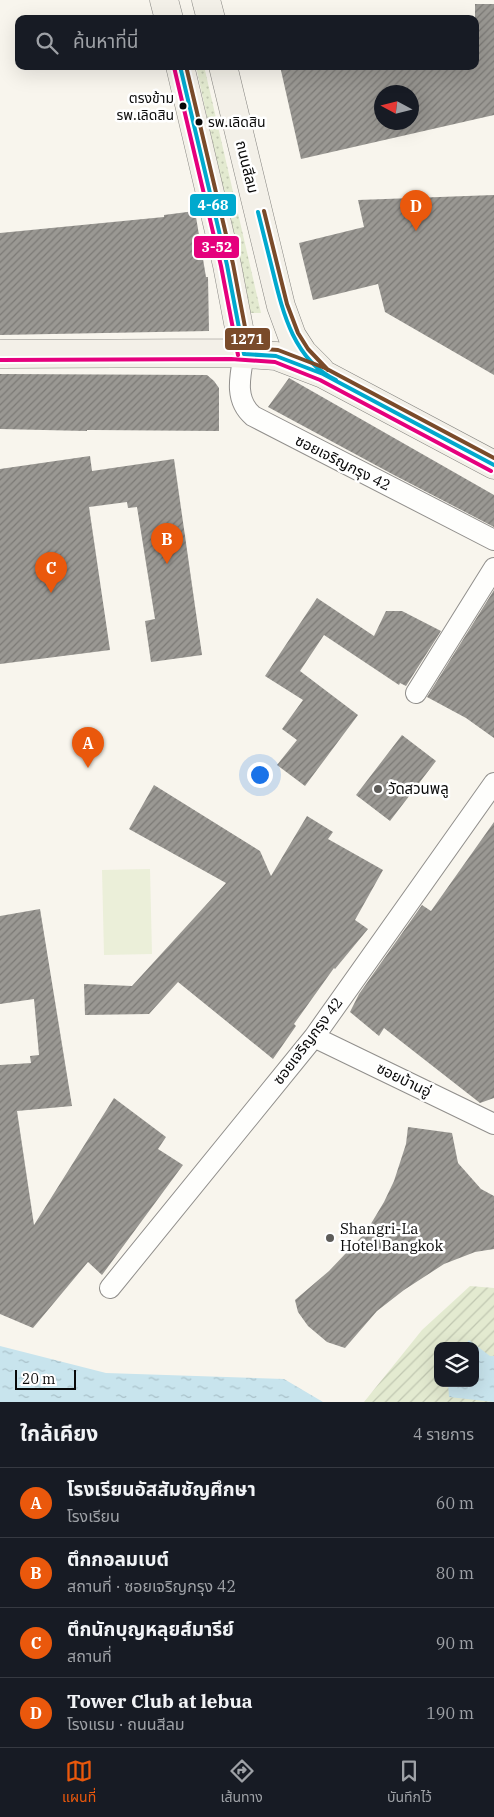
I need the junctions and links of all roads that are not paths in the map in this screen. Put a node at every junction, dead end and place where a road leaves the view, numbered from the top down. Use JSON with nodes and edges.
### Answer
{"nodes":[{"id":1,"x":164,"y":0,"type":"edge"},
{"id":2,"x":206,"y":0,"type":"edge"},
{"id":3,"x":168,"y":15,"type":"edge"},
{"id":4,"x":210,"y":15,"type":"edge"},
{"id":5,"x":181,"y":70,"type":"edge"},
{"id":6,"x":224,"y":70,"type":"edge"},
{"id":7,"x":284,"y":346,"type":"junction"},
{"id":8,"x":0,"y":354,"type":"edge"},
{"id":9,"x":244,"y":354,"type":"junction"},
{"id":10,"x":494,"y":465,"type":"edge"},
{"id":11,"x":494,"y":540,"type":"edge"},
{"id":12,"x":494,"y":568,"type":"edge"},
{"id":13,"x":416,"y":693,"type":"dead end"},
{"id":14,"x":494,"y":783,"type":"edge"},
{"id":15,"x":314,"y":1037,"type":"junction"},
{"id":16,"x":494,"y":1124,"type":"edge"},
{"id":17,"x":110,"y":1288,"type":"dead end"}],
"edges":[{"from":1,"to":3,"type":"main road"},
{"from":2,"to":4,"type":"main road"},
{"from":5,"to":9,"type":"main road"},
{"from":6,"to":7,"type":"main road","name":"ถนนสีลม"},
{"from":7,"to":9,"type":"main road"},
{"from":7,"to":10,"type":"main road"},
{"from":8,"to":9,"type":"main road"},
{"from":9,"to":11,"type":"street","name":"ซอยเจริญกรุง 42"},
{"from":12,"to":13,"type":"street"},
{"from":14,"to":15,"type":"street","name":"ซอยเจริญกรุง 42"},
{"from":15,"to":16,"type":"street","name":"ซอยบ้านอู่"},
{"from":15,"to":17,"type":"street","name":"ซอยเจริญกรุง 42"}]}
